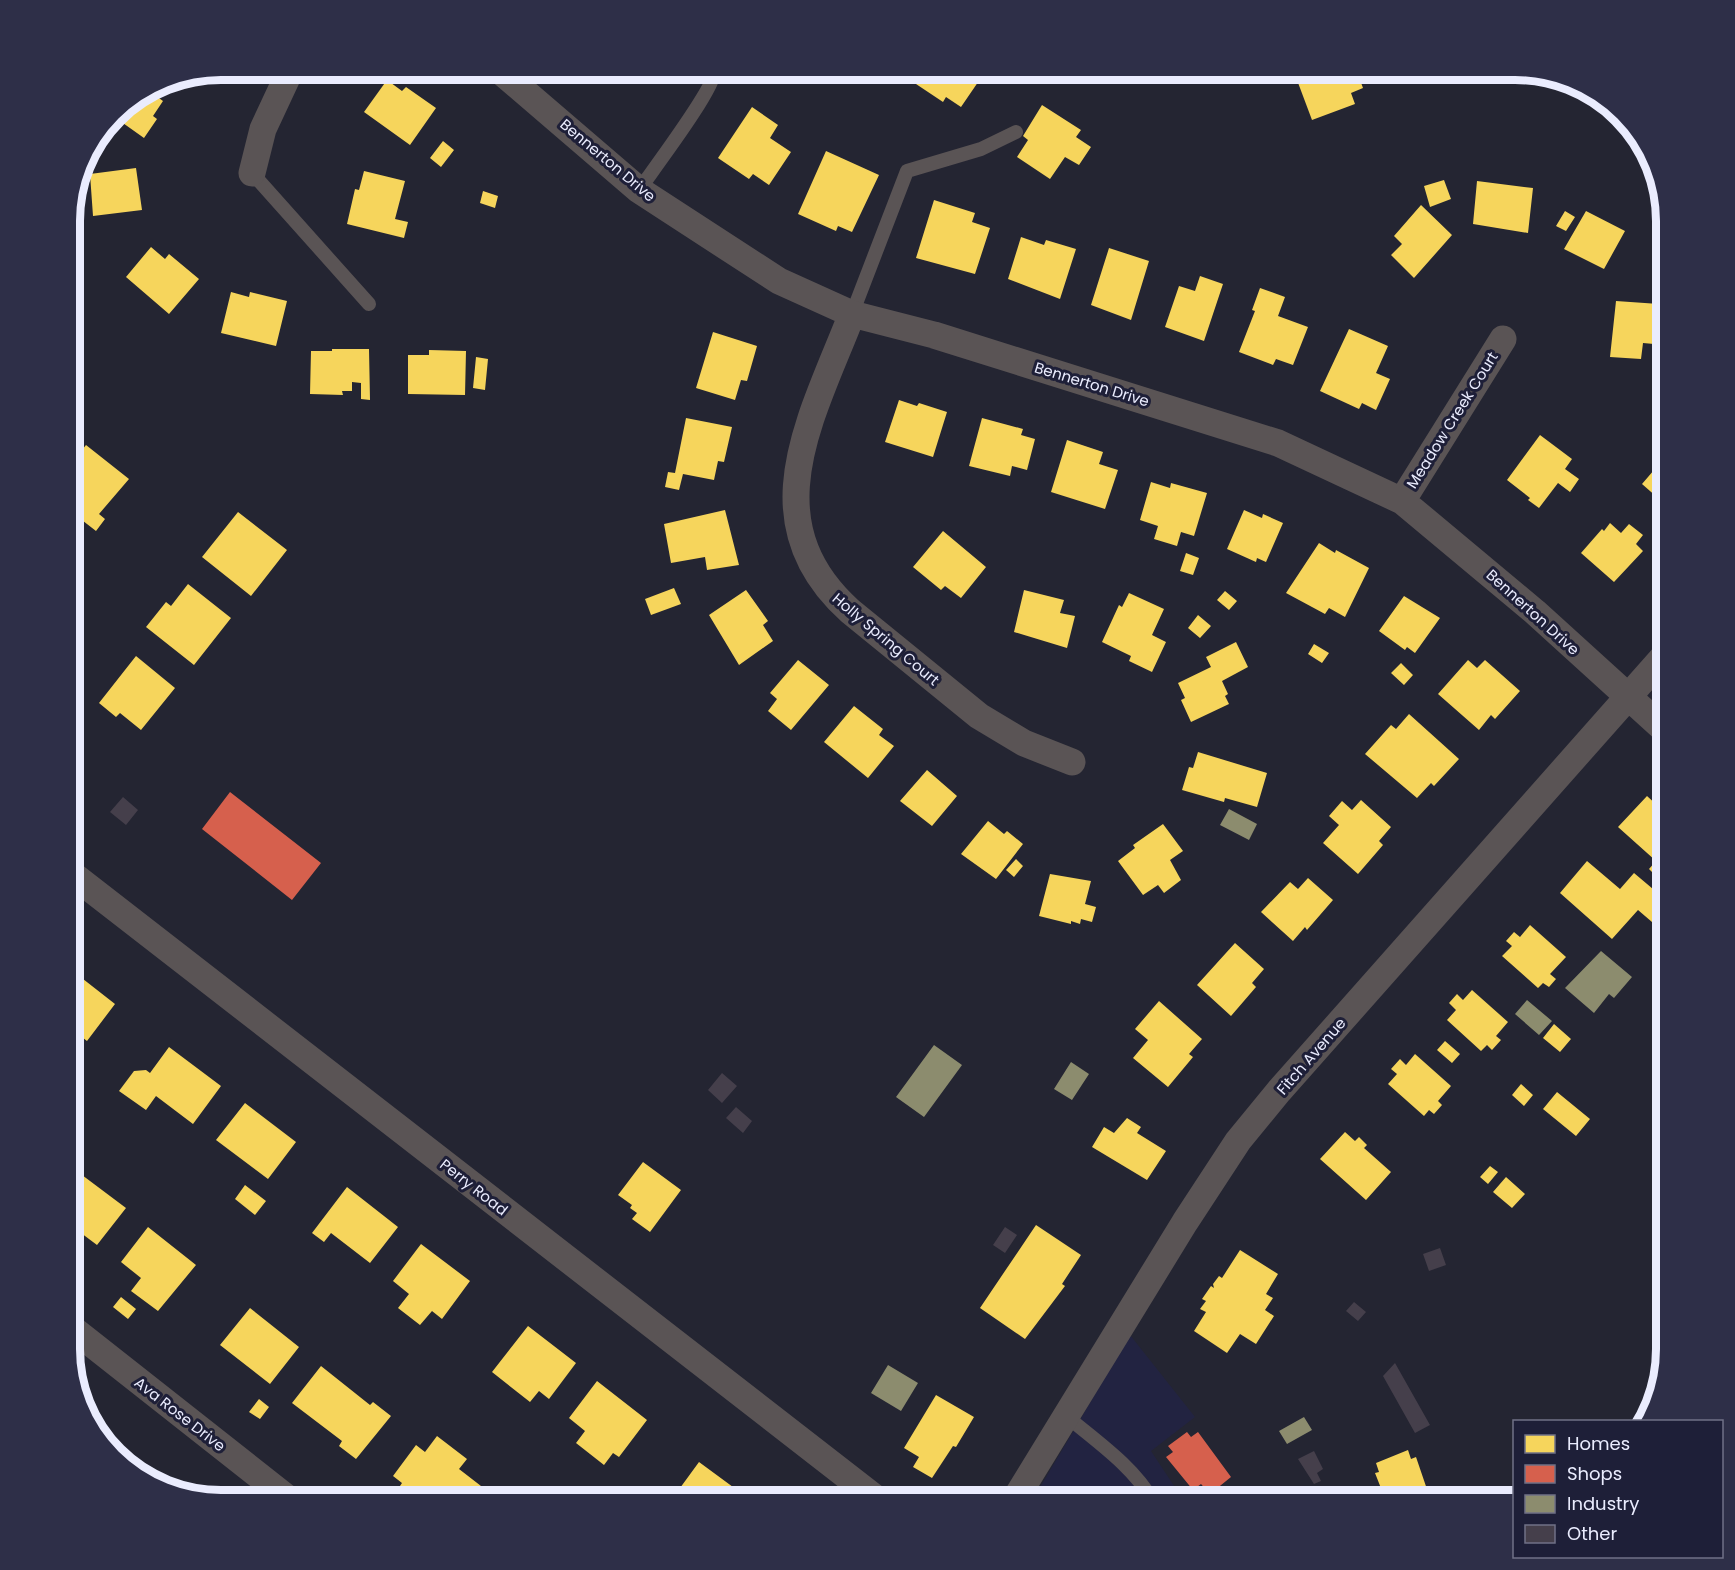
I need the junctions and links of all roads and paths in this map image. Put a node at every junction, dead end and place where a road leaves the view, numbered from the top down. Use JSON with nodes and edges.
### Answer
{"nodes":[{"id":1,"x":286,"y":80,"type":"edge"},
{"id":2,"x":511,"y":80,"type":"edge"},
{"id":3,"x":713,"y":80,"type":"edge"},
{"id":4,"x":1016,"y":132,"type":"dead end"},
{"id":5,"x":252,"y":173,"type":"joint"},
{"id":6,"x":639,"y":190,"type":"junction"},
{"id":7,"x":369,"y":304,"type":"dead end"},
{"id":8,"x":852,"y":314,"type":"junction"},
{"id":9,"x":1503,"y":339,"type":"dead end"},
{"id":10,"x":1402,"y":501,"type":"junction"},
{"id":11,"x":1655,"y":666,"type":"edge"},
{"id":12,"x":1628,"y":697,"type":"junction"},
{"id":13,"x":1655,"y":722,"type":"edge"},
{"id":14,"x":1072,"y":762,"type":"dead end"},
{"id":15,"x":80,"y":881,"type":"edge"},
{"id":16,"x":80,"y":1335,"type":"edge"},
{"id":17,"x":1065,"y":1415,"type":"junction"},
{"id":18,"x":277,"y":1490,"type":"edge"},
{"id":19,"x":865,"y":1490,"type":"edge"},
{"id":20,"x":1021,"y":1490,"type":"edge"},
{"id":21,"x":1147,"y":1490,"type":"edge"}],
"edges":[{"from":1,"to":5,"type":"street"},
{"from":2,"to":6,"type":"street","name":"Bennerton Drive"},
{"from":3,"to":6,"type":"lane"},
{"from":4,"to":8,"type":"lane"},
{"from":5,"to":7,"type":"lane"},
{"from":6,"to":8,"type":"street","name":"Bennerton Drive"},
{"from":8,"to":10,"type":"street","name":"Bennerton Drive"},
{"from":8,"to":14,"type":"street","name":"Holly Spring Court"},
{"from":9,"to":10,"type":"street","name":"Meadow Creek Court"},
{"from":10,"to":12,"type":"street","name":"Bennerton Drive"},
{"from":11,"to":12,"type":"street","name":"Fitch Avenue"},
{"from":12,"to":13,"type":"street","name":"Bennerton Drive"},
{"from":12,"to":17,"type":"street","name":"Fitch Avenue"},
{"from":15,"to":19,"type":"street","name":"Perry Road"},
{"from":16,"to":18,"type":"street","name":"Ava Rose Drive"},
{"from":17,"to":20,"type":"street","name":"Fitch Avenue"},
{"from":17,"to":21,"type":"lane"}]}
